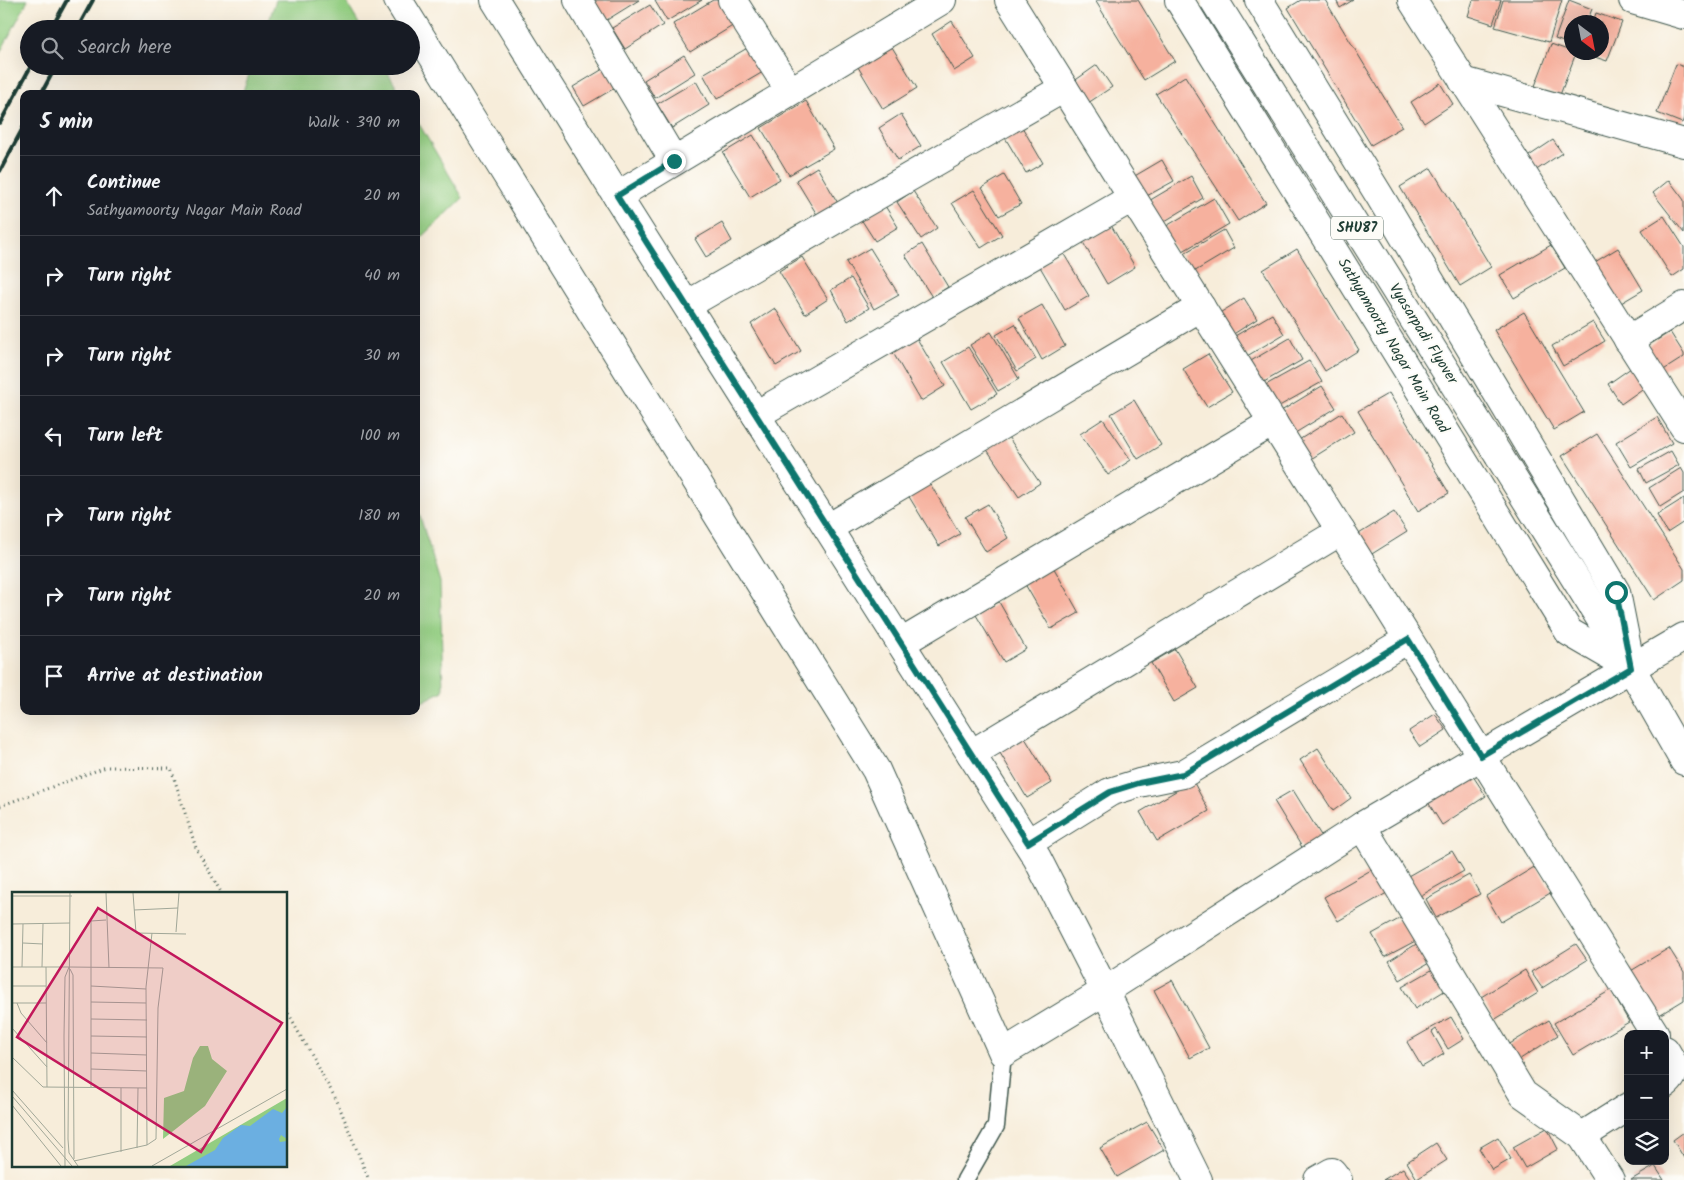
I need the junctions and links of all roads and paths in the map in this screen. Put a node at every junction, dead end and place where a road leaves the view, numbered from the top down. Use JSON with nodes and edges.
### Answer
{"nodes":[{"id":1,"x":398,"y":0,"type":"edge"},
{"id":2,"x":495,"y":0,"type":"edge"},
{"id":3,"x":578,"y":0,"type":"edge"},
{"id":4,"x":732,"y":0,"type":"edge"},
{"id":5,"x":942,"y":0,"type":"edge"},
{"id":6,"x":1008,"y":0,"type":"edge"},
{"id":7,"x":1180,"y":0,"type":"edge"},
{"id":8,"x":1214,"y":0,"type":"edge"},
{"id":9,"x":1259,"y":0,"type":"edge"},
{"id":10,"x":1412,"y":0,"type":"edge"},
{"id":11,"x":1633,"y":0,"type":"edge"},
{"id":12,"x":1684,"y":15,"type":"edge"},
{"id":13,"x":410,"y":20,"type":"edge"},
{"id":14,"x":420,"y":35,"type":"edge"},
{"id":15,"x":1463,"y":81,"type":"junction"},
{"id":16,"x":1064,"y":88,"type":"junction"},
{"id":17,"x":790,"y":92,"type":"junction"},
{"id":18,"x":1684,"y":143,"type":"edge"},
{"id":19,"x":674,"y":161,"type":"junction"},
{"id":20,"x":1379,"y":195,"type":"junction"},
{"id":21,"x":617,"y":196,"type":"junction"},
{"id":22,"x":1132,"y":198,"type":"junction"},
{"id":23,"x":1322,"y":230,"type":"junction"},
{"id":24,"x":686,"y":305,"type":"junction"},
{"id":25,"x":1684,"y":306,"type":"edge"},
{"id":26,"x":1201,"y":307,"type":"junction"},
{"id":27,"x":1628,"y":340,"type":"junction"},
{"id":28,"x":756,"y":416,"type":"junction"},
{"id":29,"x":1272,"y":422,"type":"junction"},
{"id":30,"x":1684,"y":427,"type":"edge"},
{"id":31,"x":828,"y":528,"type":"junction"},
{"id":32,"x":1341,"y":531,"type":"junction"},
{"id":33,"x":1684,"y":637,"type":"edge"},
{"id":34,"x":1408,"y":639,"type":"junction"},
{"id":35,"x":901,"y":643,"type":"junction"},
{"id":36,"x":1631,"y":668,"type":"junction"},
{"id":37,"x":971,"y":754,"type":"junction"},
{"id":38,"x":1481,"y":756,"type":"junction"},
{"id":39,"x":1684,"y":761,"type":"edge"},
{"id":40,"x":0,"y":806,"type":"edge"},
{"id":41,"x":1362,"y":826,"type":"junction"},
{"id":42,"x":1028,"y":843,"type":"junction"},
{"id":43,"x":221,"y":892,"type":"edge"},
{"id":44,"x":1105,"y":991,"type":"junction"},
{"id":45,"x":288,"y":1014,"type":"edge"},
{"id":46,"x":1652,"y":1030,"type":"edge"},
{"id":47,"x":1003,"y":1054,"type":"junction"},
{"id":48,"x":1669,"y":1057,"type":"edge"},
{"id":49,"x":1669,"y":1080,"type":"edge"},
{"id":50,"x":1624,"y":1110,"type":"edge"},
{"id":51,"x":1582,"y":1136,"type":"junction"},
{"id":52,"x":369,"y":1180,"type":"edge"},
{"id":53,"x":965,"y":1180,"type":"edge"},
{"id":54,"x":1198,"y":1180,"type":"edge"},
{"id":55,"x":1318,"y":1180,"type":"edge"},
{"id":56,"x":1338,"y":1180,"type":"edge"},
{"id":57,"x":1610,"y":1180,"type":"edge"}],
"edges":[{"from":1,"to":13,"type":"street"},
{"from":2,"to":21,"type":"street"},
{"from":3,"to":19,"type":"street"},
{"from":4,"to":17,"type":"street"},
{"from":5,"to":17,"type":"street"},
{"from":6,"to":16,"type":"street"},
{"from":7,"to":23,"type":"street","name":"Sathyamoorty Nagar Main Road"},
{"from":8,"to":36,"type":"street","name":"Vyasarpadi Flyover","number":"SHU87","bridge":true},
{"from":9,"to":20,"type":"street"},
{"from":10,"to":15,"type":"street"},
{"from":11,"to":12,"type":"street"},
{"from":14,"to":47,"type":"street"},
{"from":15,"to":18,"type":"street"},
{"from":15,"to":27,"type":"street"},
{"from":16,"to":22,"type":"street"},
{"from":16,"to":24,"type":"street"},
{"from":17,"to":19,"type":"street"},
{"from":19,"to":21,"type":"street"},
{"from":20,"to":23,"type":"street"},
{"from":20,"to":36,"type":"street"},
{"from":21,"to":24,"type":"street"},
{"from":22,"to":26,"type":"street"},
{"from":22,"to":28,"type":"street"},
{"from":23,"to":36,"type":"street","name":"Sathyamoorty Nagar Main Road"},
{"from":24,"to":28,"type":"street"},
{"from":25,"to":27,"type":"street"},
{"from":26,"to":29,"type":"street"},
{"from":26,"to":31,"type":"street"},
{"from":27,"to":30,"type":"street"},
{"from":28,"to":31,"type":"street"},
{"from":29,"to":32,"type":"street"},
{"from":29,"to":35,"type":"street"},
{"from":31,"to":35,"type":"street"},
{"from":32,"to":34,"type":"street"},
{"from":32,"to":37,"type":"street"},
{"from":33,"to":36,"type":"street"},
{"from":34,"to":38,"type":"street"},
{"from":34,"to":42,"type":"street"},
{"from":35,"to":37,"type":"street"},
{"from":36,"to":38,"type":"street"},
{"from":36,"to":39,"type":"street"},
{"from":37,"to":42,"type":"street"},
{"from":38,"to":41,"type":"street"},
{"from":38,"to":46,"type":"street"},
{"from":40,"to":43,"type":"path"},
{"from":41,"to":44,"type":"street"},
{"from":41,"to":51,"type":"street"},
{"from":42,"to":44,"type":"street"},
{"from":44,"to":47,"type":"street"},
{"from":44,"to":54,"type":"street"},
{"from":45,"to":52,"type":"path"},
{"from":47,"to":53,"type":"lane"},
{"from":48,"to":49,"type":"street"},
{"from":50,"to":51,"type":"street"},
{"from":51,"to":57,"type":"street"},
{"from":55,"to":56,"type":"street"}]}
